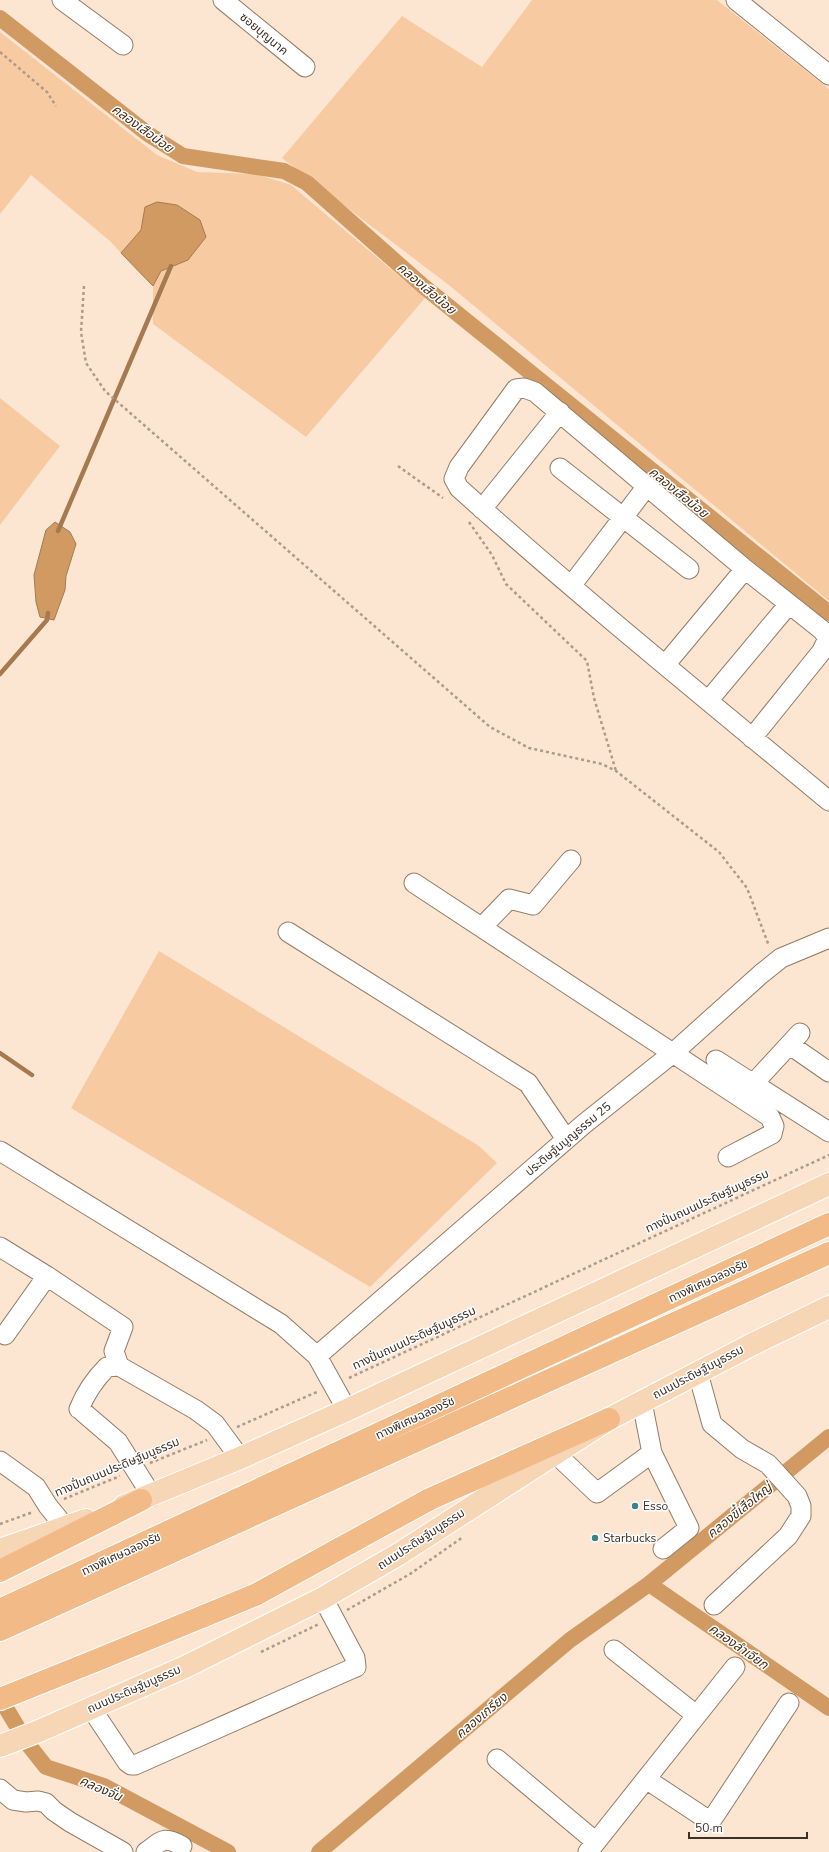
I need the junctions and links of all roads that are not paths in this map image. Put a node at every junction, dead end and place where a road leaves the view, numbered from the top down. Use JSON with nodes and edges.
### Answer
{"nodes":[{"id":1,"x":62,"y":0,"type":"edge"},
{"id":2,"x":223,"y":0,"type":"edge"},
{"id":3,"x":736,"y":0,"type":"edge"},
{"id":4,"x":123,"y":45,"type":"dead end"},
{"id":5,"x":305,"y":67,"type":"dead end"},
{"id":6,"x":829,"y":75,"type":"edge"},
{"id":7,"x":560,"y":412,"type":"junction"},
{"id":8,"x":560,"y":468,"type":"dead end"},
{"id":9,"x":647,"y":486,"type":"junction"},
{"id":10,"x":475,"y":514,"type":"junction"},
{"id":11,"x":623,"y":517,"type":"junction"},
{"id":12,"x":689,"y":569,"type":"dead end"},
{"id":13,"x":745,"y":569,"type":"junction"},
{"id":14,"x":571,"y":586,"type":"junction"},
{"id":15,"x":789,"y":604,"type":"junction"},
{"id":16,"x":665,"y":665,"type":"junction"},
{"id":17,"x":708,"y":701,"type":"junction"},
{"id":18,"x":752,"y":738,"type":"junction"},
{"id":19,"x":829,"y":801,"type":"edge"},
{"id":20,"x":571,"y":860,"type":"dead end"},
{"id":21,"x":414,"y":883,"type":"dead end"},
{"id":22,"x":482,"y":927,"type":"junction"},
{"id":23,"x":288,"y":932,"type":"dead end"},
{"id":24,"x":829,"y":938,"type":"edge"},
{"id":25,"x":673,"y":1053,"type":"junction"},
{"id":26,"x":716,"y":1060,"type":"dead end"},
{"id":27,"x":829,"y":1072,"type":"edge"},
{"id":28,"x":754,"y":1083,"type":"junction"},
{"id":29,"x":829,"y":1132,"type":"edge"},
{"id":30,"x":566,"y":1139,"type":"junction"},
{"id":31,"x":0,"y":1151,"type":"edge"},
{"id":32,"x":728,"y":1157,"type":"dead end"},
{"id":33,"x":829,"y":1184,"type":"edge"},
{"id":34,"x":829,"y":1224,"type":"edge"},
{"id":35,"x":0,"y":1247,"type":"edge"},
{"id":36,"x":829,"y":1253,"type":"edge"},
{"id":37,"x":47,"y":1276,"type":"junction"},
{"id":38,"x":829,"y":1307,"type":"edge"},
{"id":39,"x":4,"y":1335,"type":"dead end"},
{"id":40,"x":317,"y":1356,"type":"junction"},
{"id":41,"x":119,"y":1366,"type":"junction"},
{"id":42,"x":698,"y":1372,"type":"junction"},
{"id":43,"x":642,"y":1402,"type":"junction"},
{"id":44,"x":348,"y":1410,"type":"junction"},
{"id":45,"x":609,"y":1419,"type":"junction"},
{"id":46,"x":652,"y":1453,"type":"junction"},
{"id":47,"x":556,"y":1454,"type":"junction"},
{"id":48,"x":240,"y":1458,"type":"junction"},
{"id":49,"x":0,"y":1461,"type":"edge"},
{"id":50,"x":147,"y":1498,"type":"junction"},
{"id":51,"x":65,"y":1527,"type":"junction"},
{"id":52,"x":663,"y":1549,"type":"dead end"},
{"id":53,"x":0,"y":1550,"type":"edge"},
{"id":54,"x":0,"y":1571,"type":"edge"},
{"id":55,"x":323,"y":1598,"type":"junction"},
{"id":56,"x":714,"y":1605,"type":"dead end"},
{"id":57,"x":0,"y":1610,"type":"edge"},
{"id":58,"x":0,"y":1630,"type":"edge"},
{"id":59,"x":614,"y":1650,"type":"dead end"},
{"id":60,"x":735,"y":1667,"type":"dead end"},
{"id":61,"x":5,"y":1697,"type":"edge"},
{"id":62,"x":789,"y":1703,"type":"dead end"},
{"id":63,"x":91,"y":1708,"type":"junction"},
{"id":64,"x":696,"y":1715,"type":"junction"},
{"id":65,"x":20,"y":1738,"type":"edge"},
{"id":66,"x":497,"y":1759,"type":"dead end"},
{"id":67,"x":646,"y":1779,"type":"junction"},
{"id":68,"x":0,"y":1789,"type":"edge"},
{"id":69,"x":182,"y":1846,"type":"dead end"},
{"id":70,"x":592,"y":1847,"type":"edge"},
{"id":71,"x":123,"y":1852,"type":"edge"},
{"id":72,"x":146,"y":1852,"type":"edge"}],
"edges":[{"from":1,"to":4,"type":"street"},
{"from":2,"to":5,"type":"street","name":"ซอยบุญนาค"},
{"from":3,"to":6,"type":"street"},
{"from":7,"to":9,"type":"street"},
{"from":7,"to":10,"type":"street"},
{"from":7,"to":10,"type":"street"},
{"from":8,"to":11,"type":"street"},
{"from":9,"to":11,"type":"street"},
{"from":9,"to":13,"type":"street"},
{"from":10,"to":14,"type":"street"},
{"from":11,"to":12,"type":"street"},
{"from":11,"to":14,"type":"street"},
{"from":13,"to":15,"type":"street"},
{"from":13,"to":16,"type":"street"},
{"from":14,"to":16,"type":"street"},
{"from":15,"to":17,"type":"street"},
{"from":15,"to":18,"type":"street"},
{"from":16,"to":17,"type":"street"},
{"from":17,"to":18,"type":"street"},
{"from":18,"to":19,"type":"street"},
{"from":20,"to":22,"type":"street"},
{"from":21,"to":22,"type":"street"},
{"from":22,"to":25,"type":"street"},
{"from":23,"to":30,"type":"street"},
{"from":24,"to":25,"type":"street","name":"ประดิษฐ์มนูญธรรม 25"},
{"from":25,"to":30,"type":"street","name":"ประดิษฐ์มนูญธรรม 25"},
{"from":25,"to":32,"type":"street"},
{"from":26,"to":28,"type":"street"},
{"from":27,"to":28,"type":"street"},
{"from":28,"to":29,"type":"street"},
{"from":30,"to":40,"type":"street","name":"ประดิษฐ์มนูญธรรม 25"},
{"from":31,"to":40,"type":"street"},
{"from":33,"to":44,"type":"main road"},
{"from":34,"to":57,"type":"highway","name":"ทางพิเศษฉลองรัช"},
{"from":35,"to":37,"type":"street"},
{"from":36,"to":58,"type":"highway","name":"ทางพิเศษฉลองรัช"},
{"from":37,"to":39,"type":"street"},
{"from":37,"to":41,"type":"street"},
{"from":38,"to":42,"type":"main road","name":"ถนนประดิษฐ์มนูธรรม"},
{"from":40,"to":44,"type":"street"},
{"from":41,"to":48,"type":"street"},
{"from":41,"to":50,"type":"street"},
{"from":42,"to":43,"type":"main road","name":"ถนนประดิษฐ์มนูธรรม"},
{"from":42,"to":56,"type":"street"},
{"from":43,"to":45,"type":"main road","name":"ถนนประดิษฐ์มนูธรรม"},
{"from":43,"to":46,"type":"street"},
{"from":44,"to":48,"type":"main road"},
{"from":45,"to":47,"type":"main road","name":"ถนนประดิษฐ์มนูธรรม"},
{"from":45,"to":61,"type":"highway"},
{"from":46,"to":47,"type":"street"},
{"from":46,"to":52,"type":"street"},
{"from":47,"to":55,"type":"main road","name":"ถนนประดิษฐ์มนูธรรม"},
{"from":48,"to":50,"type":"main road"},
{"from":49,"to":51,"type":"street"},
{"from":50,"to":51,"type":"main road"},
{"from":50,"to":54,"type":"highway"},
{"from":51,"to":53,"type":"main road"},
{"from":55,"to":63,"type":"main road","name":"ถนนประดิษฐ์มนูธรรม"},
{"from":55,"to":63,"type":"street"},
{"from":59,"to":64,"type":"street"},
{"from":60,"to":64,"type":"street"},
{"from":62,"to":67,"type":"street"},
{"from":63,"to":65,"type":"main road","name":"ถนนประดิษฐ์มนูธรรม"},
{"from":64,"to":67,"type":"street"},
{"from":66,"to":70,"type":"street"},
{"from":67,"to":70,"type":"street"},
{"from":68,"to":71,"type":"street"},
{"from":69,"to":72,"type":"street"}]}
